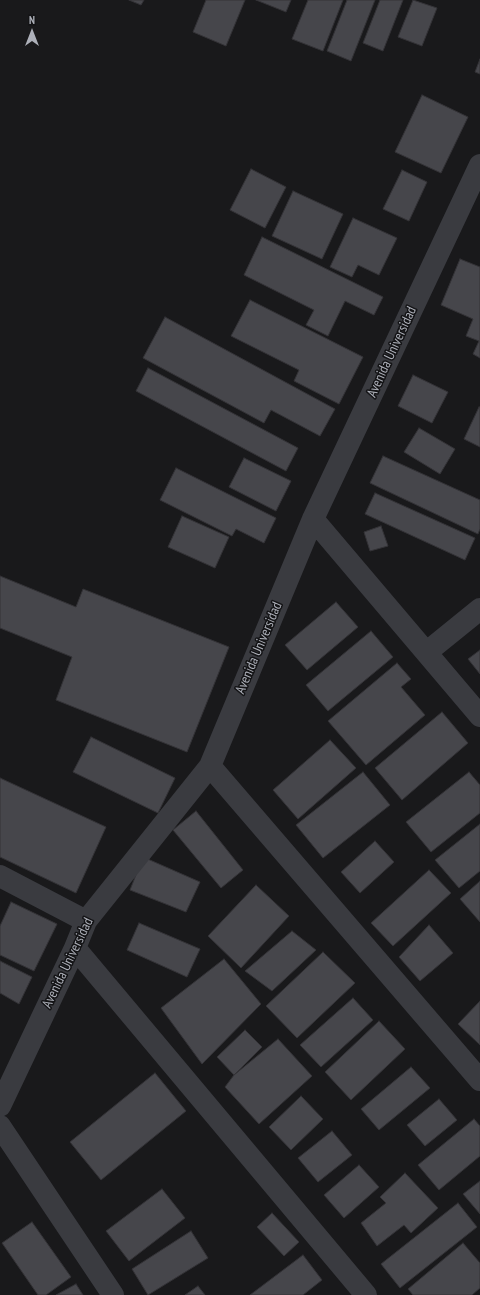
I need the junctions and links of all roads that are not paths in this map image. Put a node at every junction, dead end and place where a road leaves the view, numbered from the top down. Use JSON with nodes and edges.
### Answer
{"nodes":[{"id":1,"x":480,"y":165,"type":"edge"},
{"id":2,"x":313,"y":520,"type":"junction"},
{"id":3,"x":480,"y":609,"type":"edge"},
{"id":4,"x":427,"y":652,"type":"junction"},
{"id":5,"x":480,"y":716,"type":"edge"},
{"id":6,"x":210,"y":766,"type":"junction"},
{"id":7,"x":0,"y":876,"type":"edge"},
{"id":8,"x":86,"y":921,"type":"junction"},
{"id":9,"x":75,"y":948,"type":"junction"},
{"id":10,"x":480,"y":1080,"type":"edge"},
{"id":11,"x":0,"y":1106,"type":"edge"},
{"id":12,"x":0,"y":1126,"type":"edge"},
{"id":13,"x":113,"y":1295,"type":"edge"},
{"id":14,"x":366,"y":1295,"type":"edge"}],
"edges":[{"from":1,"to":2,"type":"street","name":"Avenida Universidad"},
{"from":2,"to":4,"type":"street"},
{"from":2,"to":6,"type":"street","name":"Avenida Universidad"},
{"from":3,"to":4,"type":"street"},
{"from":4,"to":5,"type":"street"},
{"from":6,"to":8,"type":"street","name":"Avenida Universidad"},
{"from":6,"to":10,"type":"street"},
{"from":7,"to":8,"type":"street"},
{"from":8,"to":9,"type":"street","name":"Avenida Universidad"},
{"from":9,"to":11,"type":"street","name":"Avenida Universidad"},
{"from":9,"to":14,"type":"street"},
{"from":12,"to":13,"type":"street"}]}
